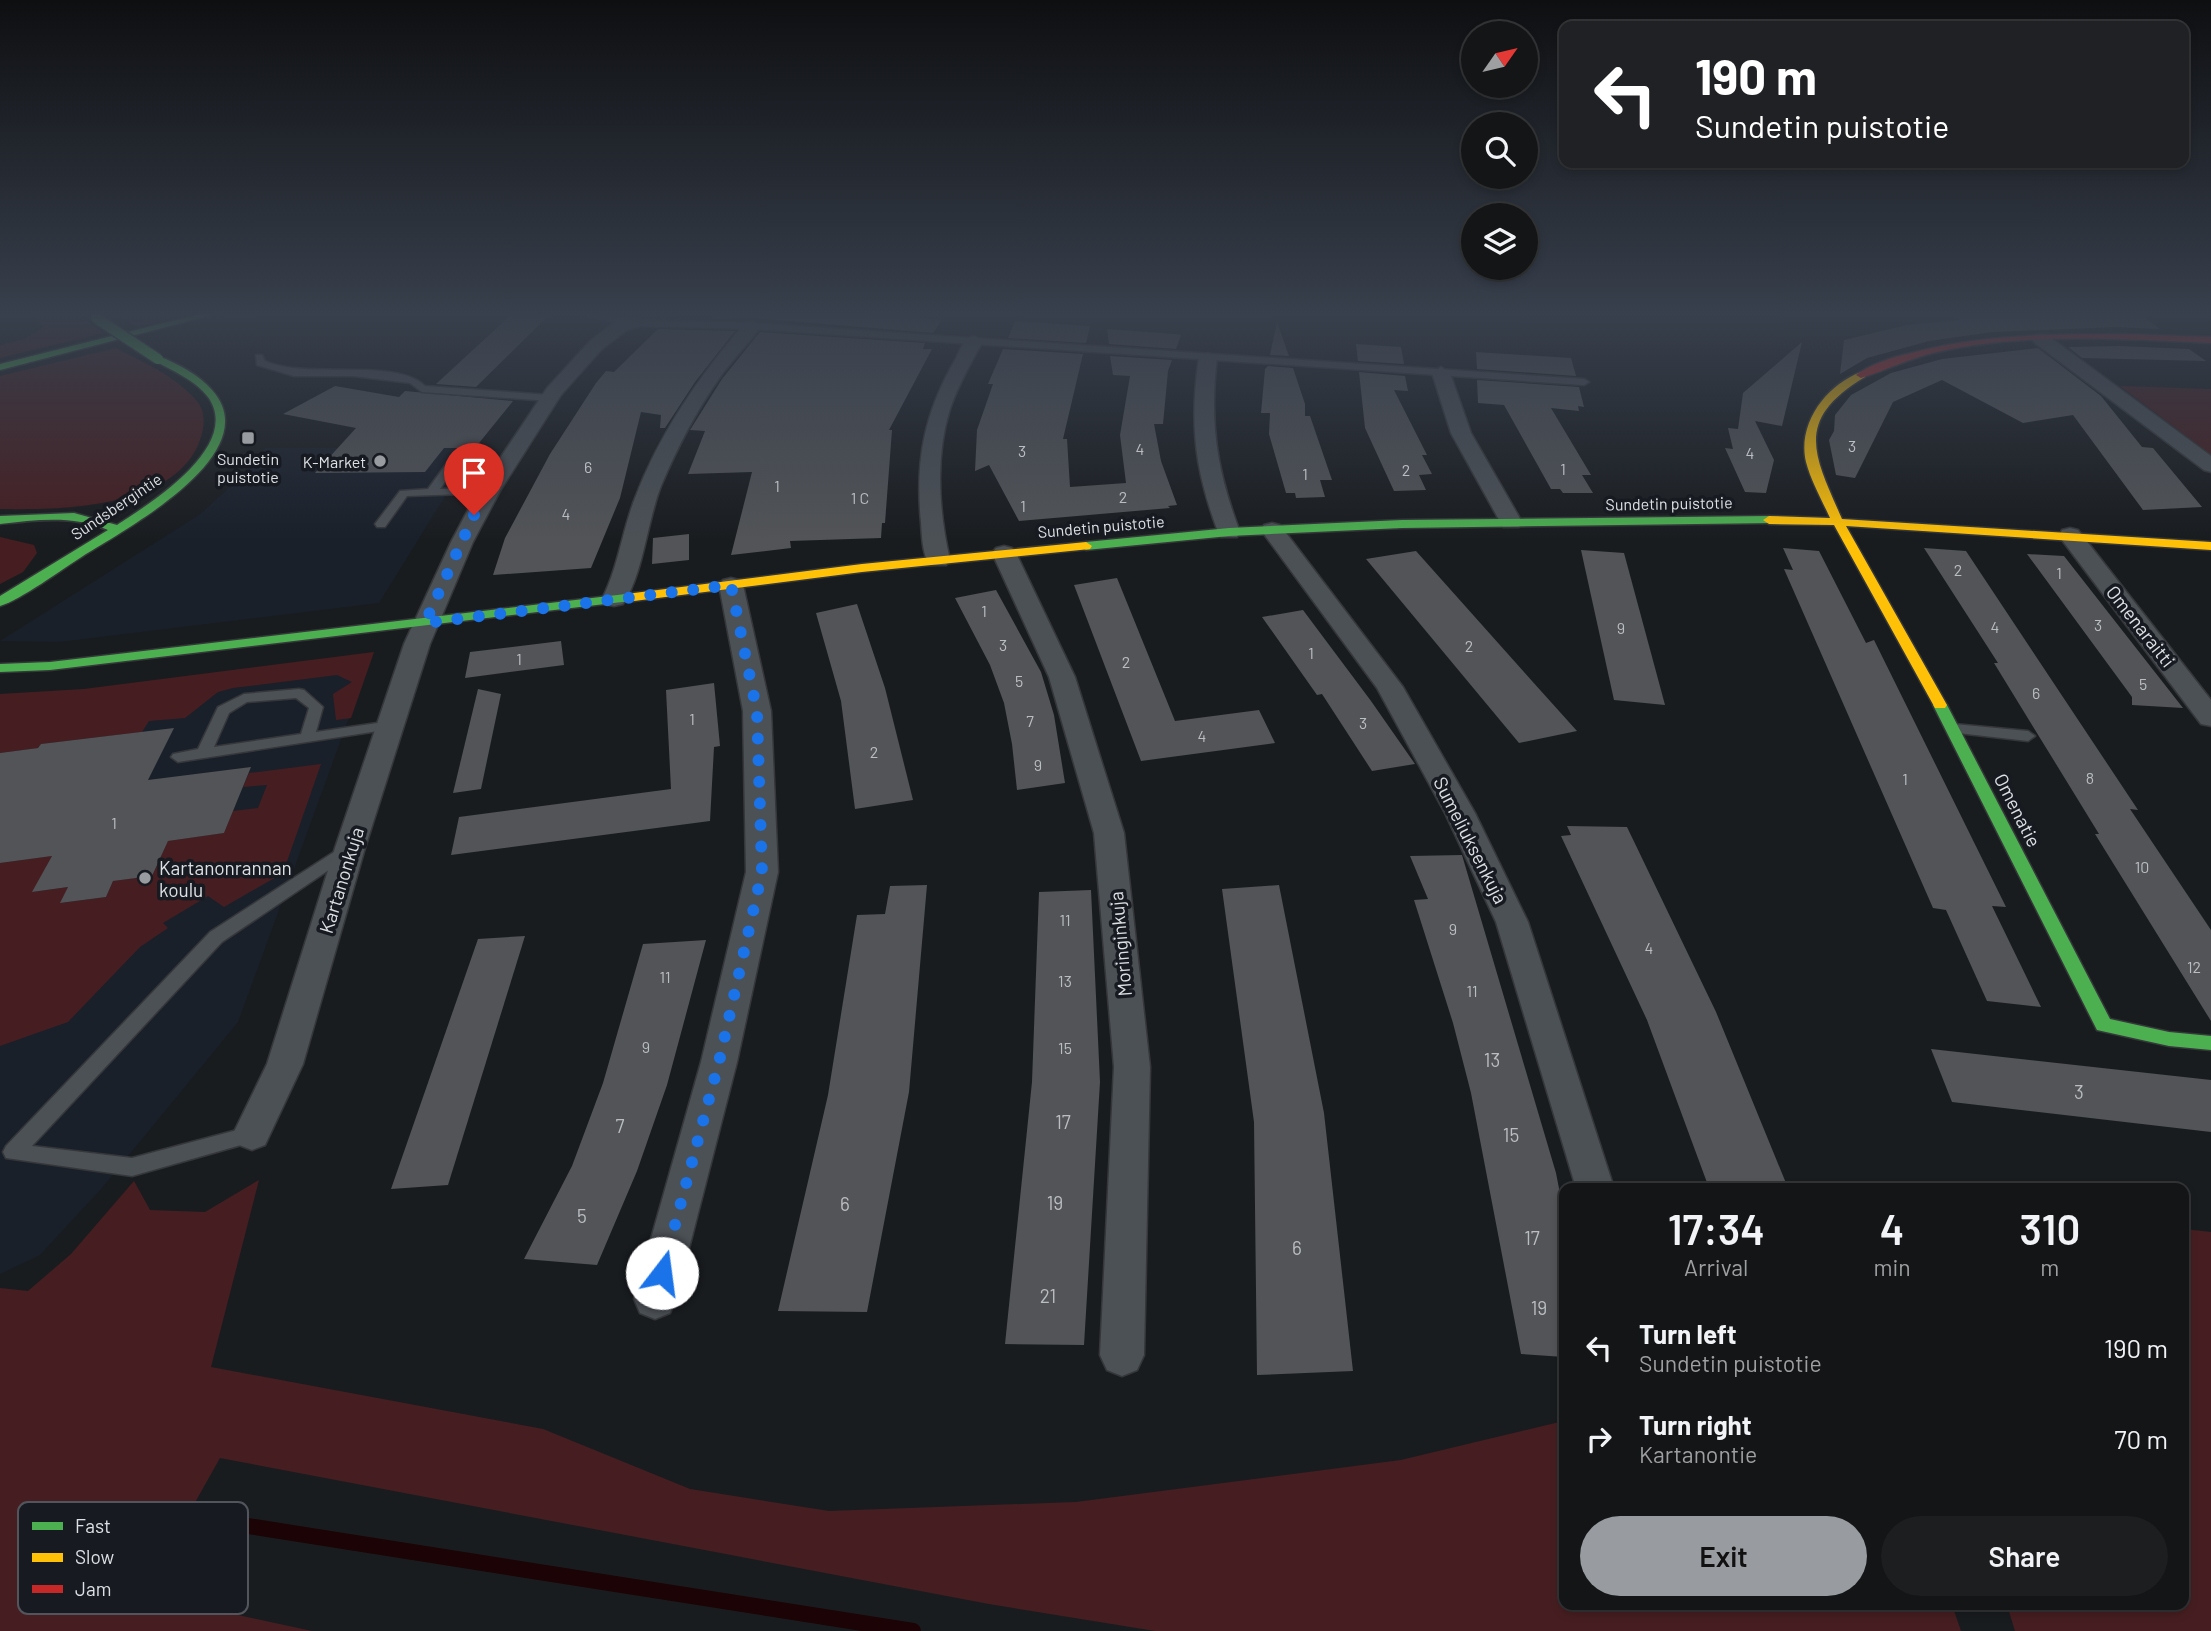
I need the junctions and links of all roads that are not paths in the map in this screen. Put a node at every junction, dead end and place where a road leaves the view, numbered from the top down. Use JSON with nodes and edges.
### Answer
{"nodes":[{"id":1,"x":205,"y":389,"type":"edge"},
{"id":2,"x":425,"y":389,"type":"edge"},
{"id":3,"x":558,"y":389,"type":"edge"},
{"id":4,"x":702,"y":389,"type":"edge"},
{"id":5,"x":951,"y":389,"type":"edge"},
{"id":6,"x":1203,"y":389,"type":"edge"},
{"id":7,"x":1444,"y":389,"type":"edge"},
{"id":8,"x":1837,"y":389,"type":"edge"},
{"id":9,"x":2108,"y":389,"type":"edge"},
{"id":10,"x":550,"y":398,"type":"junction"},
{"id":11,"x":459,"y":454,"type":"dead end"},
{"id":12,"x":2211,"y":466,"type":"edge"},
{"id":13,"x":489,"y":491,"type":"junction"},
{"id":14,"x":432,"y":492,"type":"junction"},
{"id":15,"x":0,"y":520,"type":"edge"},
{"id":16,"x":1839,"y":520,"type":"junction"},
{"id":17,"x":1511,"y":523,"type":"junction"},
{"id":18,"x":381,"y":524,"type":"dead end"},
{"id":19,"x":0,"y":528,"type":"edge"},
{"id":20,"x":116,"y":529,"type":"junction"},
{"id":21,"x":1272,"y":530,"type":"junction"},
{"id":22,"x":1229,"y":532,"type":"junction"},
{"id":23,"x":22,"y":533,"type":"dead end"},
{"id":24,"x":2070,"y":535,"type":"junction"},
{"id":25,"x":72,"y":537,"type":"dead end"},
{"id":26,"x":2211,"y":546,"type":"edge"},
{"id":27,"x":1004,"y":552,"type":"junction"},
{"id":28,"x":938,"y":560,"type":"junction"},
{"id":29,"x":731,"y":585,"type":"junction"},
{"id":30,"x":614,"y":599,"type":"junction"},
{"id":31,"x":0,"y":601,"type":"edge"},
{"id":32,"x":425,"y":623,"type":"junction"},
{"id":33,"x":0,"y":668,"type":"edge"},
{"id":34,"x":2211,"y":718,"type":"edge"},
{"id":35,"x":391,"y":725,"type":"junction"},
{"id":36,"x":1954,"y":729,"type":"junction"},
{"id":37,"x":2028,"y":736,"type":"dead end"},
{"id":38,"x":307,"y":738,"type":"junction"},
{"id":39,"x":204,"y":753,"type":"junction"},
{"id":40,"x":178,"y":757,"type":"dead end"},
{"id":41,"x":350,"y":848,"type":"junction"},
{"id":42,"x":2211,"y":1043,"type":"edge"},
{"id":43,"x":252,"y":1134,"type":"joint"},
{"id":44,"x":1593,"y":1183,"type":"edge"},
{"id":45,"x":655,"y":1299,"type":"dead end"},
{"id":46,"x":1122,"y":1355,"type":"dead end"}],
"edges":[{"from":1,"to":20,"type":"main road","name":"Sundsbergintie","bridge":true},
{"from":2,"to":10,"type":"lane"},
{"from":3,"to":10,"type":"street","name":"Kartanonkuja"},
{"from":4,"to":30,"type":"street"},
{"from":5,"to":28,"type":"street"},
{"from":6,"to":22,"type":"street"},
{"from":7,"to":17,"type":"street"},
{"from":8,"to":16,"type":"main road","name":"Omenatie"},
{"from":9,"to":12,"type":"street"},
{"from":10,"to":13,"type":"street","name":"Kartanonkuja"},
{"from":11,"to":14,"type":"lane"},
{"from":13,"to":14,"type":"lane"},
{"from":13,"to":32,"type":"street","name":"Kartanonkuja"},
{"from":14,"to":18,"type":"lane"},
{"from":15,"to":20,"type":"main road"},
{"from":16,"to":17,"type":"main road","name":"Sundetin puistotie"},
{"from":16,"to":24,"type":"main road","name":"Sundetin puistotie"},
{"from":16,"to":36,"type":"main road","name":"Omenatie"},
{"from":17,"to":21,"type":"main road","name":"Sundetin puistotie"},
{"from":19,"to":23,"type":"main road"},
{"from":20,"to":25,"type":"main road"},
{"from":20,"to":31,"type":"main road","name":"Sundsbergintie"},
{"from":21,"to":22,"type":"main road","name":"Sundetin puistotie"},
{"from":21,"to":44,"type":"street","name":"Sumeliuksenkuja"},
{"from":22,"to":27,"type":"main road","name":"Sundetin puistotie"},
{"from":24,"to":26,"type":"main road","name":"Sundetin puistotie"},
{"from":24,"to":34,"type":"street","name":"Omenaraitti"},
{"from":27,"to":28,"type":"main road","name":"Sundetin puistotie"},
{"from":27,"to":46,"type":"street","name":"Moringinkuja"},
{"from":28,"to":29,"type":"main road","name":"Sundetin puistotie"},
{"from":29,"to":30,"type":"main road","name":"Sundetin puistotie"},
{"from":29,"to":45,"type":"street"},
{"from":30,"to":32,"type":"main road","name":"Sundetin puistotie"},
{"from":32,"to":33,"type":"main road","name":"Sundetin puistotie"},
{"from":32,"to":35,"type":"street","name":"Kartanonkuja"},
{"from":35,"to":38,"type":"lane"},
{"from":35,"to":41,"type":"street","name":"Kartanonkuja"},
{"from":36,"to":37,"type":"lane"},
{"from":36,"to":42,"type":"main road","name":"Omenatie"},
{"from":38,"to":39,"type":"lane"},
{"from":38,"to":39,"type":"lane"},
{"from":39,"to":40,"type":"lane"},
{"from":41,"to":43,"type":"street","name":"Kartanonkuja"},
{"from":41,"to":43,"type":"lane"}]}
